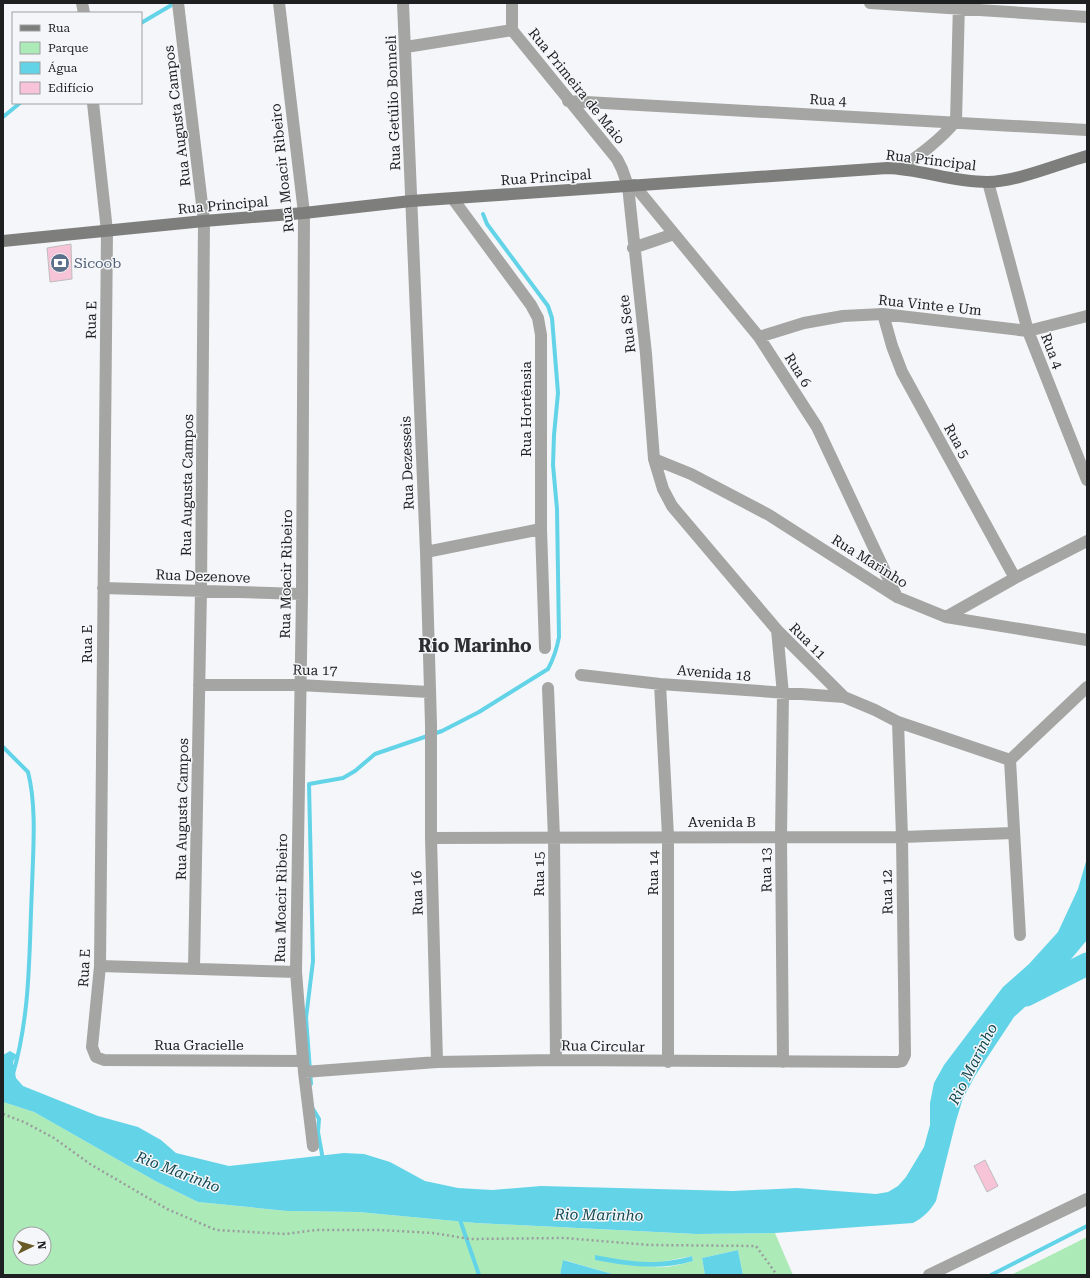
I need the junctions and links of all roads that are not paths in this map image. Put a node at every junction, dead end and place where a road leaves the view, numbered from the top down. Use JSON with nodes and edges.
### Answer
{"nodes":[{"id":1,"x":178,"y":3,"type":"edge"},
{"id":2,"x":279,"y":3,"type":"edge"},
{"id":3,"x":403,"y":3,"type":"edge"},
{"id":4,"x":512,"y":3,"type":"edge"},
{"id":5,"x":870,"y":3,"type":"edge"},
{"id":6,"x":959,"y":6,"type":"edge"},
{"id":7,"x":1087,"y":17,"type":"edge"},
{"id":8,"x":512,"y":30,"type":"junction"},
{"id":9,"x":406,"y":47,"type":"junction"},
{"id":10,"x":568,"y":101,"type":"junction"},
{"id":11,"x":94,"y":104,"type":"edge"},
{"id":12,"x":956,"y":122,"type":"junction"},
{"id":13,"x":1087,"y":130,"type":"edge"},
{"id":14,"x":1087,"y":156,"type":"edge"},
{"id":15,"x":901,"y":168,"type":"junction"},
{"id":16,"x":988,"y":182,"type":"junction"},
{"id":17,"x":631,"y":186,"type":"junction"},
{"id":18,"x":453,"y":199,"type":"junction"},
{"id":19,"x":411,"y":201,"type":"junction"},
{"id":20,"x":304,"y":213,"type":"junction"},
{"id":21,"x":204,"y":221,"type":"junction"},
{"id":22,"x":107,"y":231,"type":"junction"},
{"id":23,"x":674,"y":234,"type":"junction"},
{"id":24,"x":3,"y":242,"type":"edge"},
{"id":25,"x":633,"y":248,"type":"junction"},
{"id":26,"x":883,"y":314,"type":"junction"},
{"id":27,"x":1087,"y":316,"type":"edge"},
{"id":28,"x":1028,"y":331,"type":"junction"},
{"id":29,"x":759,"y":337,"type":"junction"},
{"id":30,"x":654,"y":459,"type":"junction"},
{"id":31,"x":1087,"y":480,"type":"edge"},
{"id":32,"x":541,"y":529,"type":"junction"},
{"id":33,"x":1087,"y":541,"type":"edge"},
{"id":34,"x":426,"y":552,"type":"junction"},
{"id":35,"x":1015,"y":578,"type":"junction"},
{"id":36,"x":103,"y":588,"type":"junction"},
{"id":37,"x":201,"y":590,"type":"junction"},
{"id":38,"x":302,"y":594,"type":"junction"},
{"id":39,"x":898,"y":597,"type":"junction"},
{"id":40,"x":946,"y":617,"type":"junction"},
{"id":41,"x":777,"y":630,"type":"junction"},
{"id":42,"x":1087,"y":640,"type":"edge"},
{"id":43,"x":545,"y":648,"type":"dead end"},
{"id":44,"x":581,"y":675,"type":"dead end"},
{"id":45,"x":660,"y":684,"type":"junction"},
{"id":46,"x":199,"y":685,"type":"junction"},
{"id":47,"x":299,"y":685,"type":"junction"},
{"id":48,"x":1087,"y":687,"type":"edge"},
{"id":49,"x":548,"y":688,"type":"dead end"},
{"id":50,"x":429,"y":692,"type":"junction"},
{"id":51,"x":783,"y":694,"type":"junction"},
{"id":52,"x":844,"y":697,"type":"junction"},
{"id":53,"x":898,"y":722,"type":"junction"},
{"id":54,"x":430,"y":724,"type":"joint"},
{"id":55,"x":1010,"y":760,"type":"junction"},
{"id":56,"x":1013,"y":833,"type":"junction"},
{"id":57,"x":668,"y":836,"type":"junction"},
{"id":58,"x":781,"y":837,"type":"junction"},
{"id":59,"x":902,"y":837,"type":"junction"},
{"id":60,"x":431,"y":838,"type":"junction"},
{"id":61,"x":554,"y":838,"type":"junction"},
{"id":62,"x":1020,"y":934,"type":"dead end"},
{"id":63,"x":100,"y":966,"type":"junction"},
{"id":64,"x":194,"y":969,"type":"junction"},
{"id":65,"x":296,"y":972,"type":"junction"},
{"id":66,"x":96,"y":1057,"type":"joint"},
{"id":67,"x":556,"y":1060,"type":"junction"},
{"id":68,"x":902,"y":1061,"type":"joint"},
{"id":69,"x":437,"y":1062,"type":"junction"},
{"id":70,"x":668,"y":1062,"type":"junction"},
{"id":71,"x":783,"y":1062,"type":"junction"},
{"id":72,"x":308,"y":1069,"type":"junction"},
{"id":73,"x":312,"y":1146,"type":"dead end"},
{"id":74,"x":1087,"y":1199,"type":"edge"},
{"id":75,"x":929,"y":1275,"type":"edge"}],
"edges":[{"from":1,"to":21,"type":"street","name":"Rua Augusta Campos"},
{"from":2,"to":20,"type":"street","name":"Rua Moacir Ribeiro"},
{"from":3,"to":9,"type":"street","name":"Rua Getúlio Bonneli"},
{"from":4,"to":8,"type":"street","name":"Rua Primeira de Maio"},
{"from":5,"to":6,"type":"street"},
{"from":6,"to":7,"type":"street"},
{"from":6,"to":12,"type":"street"},
{"from":8,"to":9,"type":"street"},
{"from":8,"to":10,"type":"street","name":"Rua Primeira de Maio"},
{"from":9,"to":19,"type":"street","name":"Rua Getúlio Bonneli"},
{"from":10,"to":12,"type":"street","name":"Rua 4"},
{"from":10,"to":17,"type":"street","name":"Rua Primeira de Maio"},
{"from":11,"to":22,"type":"street","name":"Rua E"},
{"from":12,"to":13,"type":"street","name":"Rua 4"},
{"from":12,"to":15,"type":"street"},
{"from":14,"to":16,"type":"main road","name":"Rua Principal"},
{"from":15,"to":16,"type":"main road","name":"Rua Principal"},
{"from":15,"to":17,"type":"main road","name":"Rua Principal"},
{"from":16,"to":28,"type":"street","name":"Rua 4"},
{"from":17,"to":18,"type":"main road","name":"Rua Principal"},
{"from":17,"to":23,"type":"street","name":"Rua 6"},
{"from":17,"to":25,"type":"street","name":"Rua Sete"},
{"from":18,"to":19,"type":"main road","name":"Rua Principal"},
{"from":18,"to":32,"type":"street","name":"Rua Hortênsia"},
{"from":19,"to":20,"type":"main road","name":"Rua Principal"},
{"from":19,"to":34,"type":"street","name":"Rua Dezesseis"},
{"from":20,"to":21,"type":"main road","name":"Rua Principal"},
{"from":20,"to":38,"type":"street","name":"Rua Moacir Ribeiro"},
{"from":21,"to":22,"type":"main road","name":"Rua Principal"},
{"from":21,"to":37,"type":"street","name":"Rua Augusta Campos"},
{"from":22,"to":24,"type":"main road","name":"Rua Principal"},
{"from":22,"to":36,"type":"street","name":"Rua E"},
{"from":23,"to":25,"type":"street"},
{"from":23,"to":29,"type":"street","name":"Rua 6"},
{"from":25,"to":30,"type":"street","name":"Rua Sete"},
{"from":26,"to":28,"type":"street","name":"Rua Vinte e Um"},
{"from":26,"to":29,"type":"street","name":"Rua Vinte e Um"},
{"from":26,"to":35,"type":"street","name":"Rua 5"},
{"from":27,"to":28,"type":"street"},
{"from":28,"to":31,"type":"street","name":"Rua 4"},
{"from":29,"to":39,"type":"street","name":"Rua 6"},
{"from":30,"to":39,"type":"street","name":"Rua Marinho"},
{"from":30,"to":41,"type":"street","name":"Rua 11"},
{"from":32,"to":34,"type":"street"},
{"from":32,"to":43,"type":"street","name":"Rua Hortênsia"},
{"from":33,"to":35,"type":"street"},
{"from":34,"to":50,"type":"street","name":"Rua Dezesseis"},
{"from":35,"to":40,"type":"street"},
{"from":36,"to":37,"type":"street","name":"Rua Dezenove"},
{"from":36,"to":63,"type":"street","name":"Rua E"},
{"from":37,"to":38,"type":"street","name":"Rua Dezenove"},
{"from":37,"to":46,"type":"street","name":"Rua Augusta Campos"},
{"from":38,"to":47,"type":"street","name":"Rua Moacir Ribeiro"},
{"from":39,"to":40,"type":"street","name":"Rua Marinho"},
{"from":40,"to":42,"type":"street","name":"Rua Marinho"},
{"from":41,"to":51,"type":"street","name":"Rua 13"},
{"from":41,"to":52,"type":"street","name":"Rua 11"},
{"from":44,"to":45,"type":"street","name":"Avenida 18"},
{"from":45,"to":51,"type":"street","name":"Avenida 18"},
{"from":45,"to":57,"type":"street","name":"Rua 14"},
{"from":46,"to":47,"type":"street","name":"Rua 17"},
{"from":46,"to":64,"type":"street","name":"Rua Augusta Campos"},
{"from":47,"to":50,"type":"street","name":"Rua 17"},
{"from":47,"to":65,"type":"street","name":"Rua Moacir Ribeiro"},
{"from":48,"to":55,"type":"street"},
{"from":49,"to":61,"type":"street","name":"Rua 15"},
{"from":50,"to":54,"type":"street","name":"Rua Dezesseis"},
{"from":51,"to":52,"type":"street","name":"Avenida 18"},
{"from":51,"to":58,"type":"street","name":"Rua 13"},
{"from":52,"to":53,"type":"street","name":"Rua 11"},
{"from":53,"to":55,"type":"street","name":"Rua 11"},
{"from":53,"to":59,"type":"street","name":"Rua 12"},
{"from":54,"to":60,"type":"street","name":"Rua 16"},
{"from":55,"to":56,"type":"street"},
{"from":56,"to":59,"type":"street","name":"Avenida B"},
{"from":56,"to":62,"type":"street"},
{"from":57,"to":58,"type":"street","name":"Avenida B"},
{"from":57,"to":61,"type":"street","name":"Avenida B"},
{"from":57,"to":70,"type":"street","name":"Rua 14"},
{"from":58,"to":59,"type":"street","name":"Avenida B"},
{"from":58,"to":71,"type":"street","name":"Rua 13"},
{"from":59,"to":68,"type":"street","name":"Rua 12"},
{"from":60,"to":61,"type":"street","name":"Avenida B"},
{"from":60,"to":69,"type":"street","name":"Rua 16"},
{"from":61,"to":67,"type":"street","name":"Rua 15"},
{"from":63,"to":64,"type":"street"},
{"from":63,"to":66,"type":"street","name":"Rua E"},
{"from":64,"to":65,"type":"street"},
{"from":65,"to":72,"type":"street","name":"Rua Moacir Ribeiro"},
{"from":66,"to":72,"type":"street","name":"Rua Gracielle"},
{"from":67,"to":69,"type":"street","name":"Rua Circular"},
{"from":67,"to":70,"type":"street","name":"Rua Circular"},
{"from":68,"to":71,"type":"street","name":"Rua Circular"},
{"from":69,"to":72,"type":"street","name":"Rua Circular"},
{"from":70,"to":71,"type":"street","name":"Rua Circular"},
{"from":72,"to":73,"type":"street","name":"Rua Moacir Ribeiro"},
{"from":74,"to":75,"type":"street"}]}
